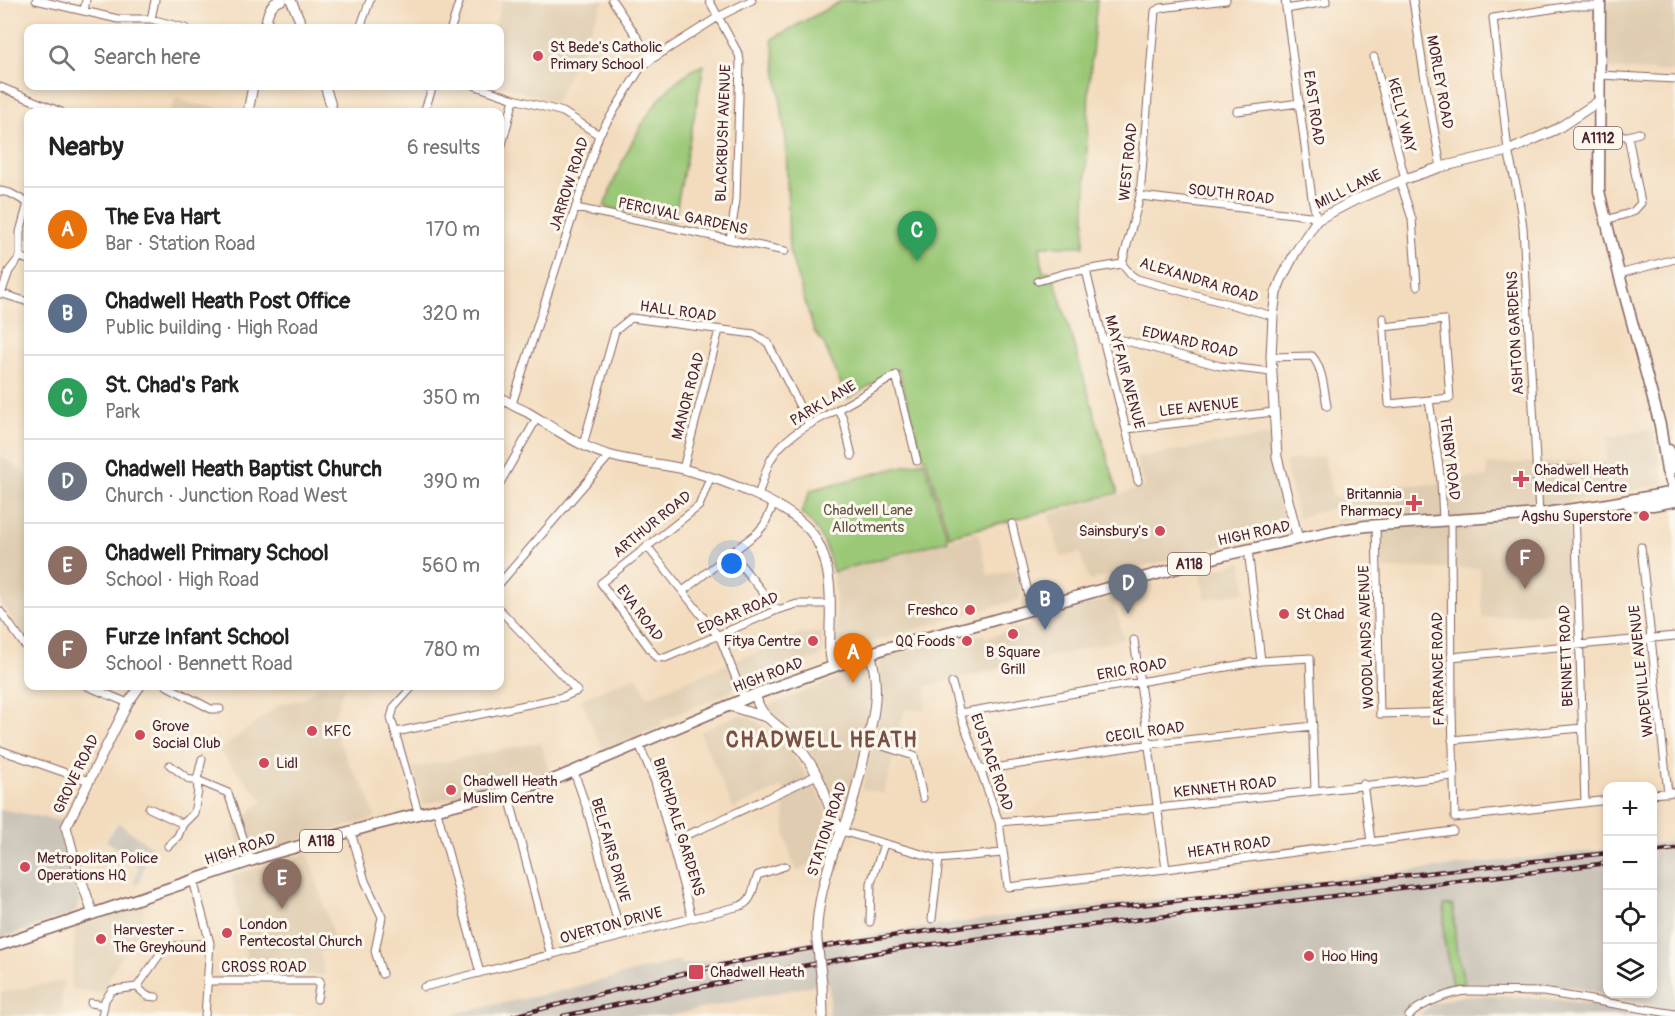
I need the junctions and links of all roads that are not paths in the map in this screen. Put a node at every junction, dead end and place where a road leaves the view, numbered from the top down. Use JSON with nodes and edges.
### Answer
{"nodes":[{"id":1,"x":36,"y":0,"type":"edge"},
{"id":2,"x":86,"y":0,"type":"edge"},
{"id":3,"x":155,"y":0,"type":"edge"},
{"id":4,"x":282,"y":0,"type":"edge"},
{"id":5,"x":291,"y":0,"type":"edge"},
{"id":6,"x":370,"y":0,"type":"edge"},
{"id":7,"x":460,"y":0,"type":"edge"},
{"id":8,"x":612,"y":0,"type":"edge"},
{"id":9,"x":709,"y":0,"type":"edge"},
{"id":10,"x":752,"y":0,"type":"edge"},
{"id":11,"x":1226,"y":0,"type":"edge"},
{"id":12,"x":1285,"y":0,"type":"edge"},
{"id":13,"x":1326,"y":0,"type":"edge"},
{"id":14,"x":1413,"y":0,"type":"edge"},
{"id":15,"x":1600,"y":3,"type":"edge"},
{"id":16,"x":1286,"y":9,"type":"junction"},
{"id":17,"x":84,"y":11,"type":"junction"},
{"id":18,"x":717,"y":17,"type":"junction"},
{"id":19,"x":151,"y":19,"type":"junction"},
{"id":20,"x":170,"y":24,"type":"edge"},
{"id":21,"x":266,"y":24,"type":"edge"},
{"id":22,"x":301,"y":24,"type":"edge"},
{"id":23,"x":361,"y":24,"type":"edge"},
{"id":24,"x":452,"y":24,"type":"edge"},
{"id":25,"x":1374,"y":57,"type":"dead end"},
{"id":26,"x":652,"y":59,"type":"junction"},
{"id":27,"x":1600,"y":75,"type":"junction"},
{"id":28,"x":1675,"y":79,"type":"edge"},
{"id":29,"x":0,"y":87,"type":"edge"},
{"id":30,"x":253,"y":90,"type":"edge"},
{"id":31,"x":326,"y":90,"type":"edge"},
{"id":32,"x":432,"y":90,"type":"edge"},
{"id":33,"x":488,"y":90,"type":"edge"},
{"id":34,"x":514,"y":99,"type":"junction"},
{"id":35,"x":1599,"y":101,"type":"junction"},
{"id":36,"x":1300,"y":103,"type":"junction"},
{"id":37,"x":51,"y":108,"type":"edge"},
{"id":38,"x":249,"y":108,"type":"edge"},
{"id":39,"x":332,"y":108,"type":"edge"},
{"id":40,"x":425,"y":108,"type":"edge"},
{"id":41,"x":1237,"y":111,"type":"dead end"},
{"id":42,"x":1639,"y":133,"type":"dead end"},
{"id":43,"x":599,"y":135,"type":"junction"},
{"id":44,"x":1598,"y":135,"type":"junction"},
{"id":45,"x":1628,"y":136,"type":"junction"},
{"id":46,"x":504,"y":137,"type":"edge"},
{"id":47,"x":1508,"y":151,"type":"junction"},
{"id":48,"x":1441,"y":167,"type":"junction"},
{"id":49,"x":1402,"y":180,"type":"junction"},
{"id":50,"x":0,"y":191,"type":"edge"},
{"id":51,"x":1140,"y":196,"type":"junction"},
{"id":52,"x":24,"y":201,"type":"edge"},
{"id":53,"x":576,"y":208,"type":"junction"},
{"id":54,"x":24,"y":218,"type":"edge"},
{"id":55,"x":1317,"y":220,"type":"junction"},
{"id":56,"x":1606,"y":220,"type":"junction"},
{"id":57,"x":730,"y":239,"type":"junction"},
{"id":58,"x":785,"y":251,"type":"dead end"},
{"id":59,"x":20,"y":257,"type":"junction"},
{"id":60,"x":24,"y":258,"type":"edge"},
{"id":61,"x":1675,"y":259,"type":"edge"},
{"id":62,"x":1122,"y":264,"type":"junction"},
{"id":63,"x":1086,"y":270,"type":"junction"},
{"id":64,"x":1619,"y":274,"type":"junction"},
{"id":65,"x":1038,"y":281,"type":"dead end"},
{"id":66,"x":1417,"y":286,"type":"dead end"},
{"id":67,"x":0,"y":293,"type":"edge"},
{"id":68,"x":24,"y":301,"type":"edge"},
{"id":69,"x":1273,"y":316,"type":"junction"},
{"id":70,"x":1383,"y":318,"type":"dead end"},
{"id":71,"x":1384,"y":327,"type":"junction"},
{"id":72,"x":719,"y":330,"type":"junction"},
{"id":73,"x":1102,"y":340,"type":"junction"},
{"id":74,"x":1271,"y":357,"type":"junction"},
{"id":75,"x":1272,"y":372,"type":"junction"},
{"id":76,"x":504,"y":399,"type":"edge"},
{"id":77,"x":1429,"y":400,"type":"junction"},
{"id":78,"x":512,"y":404,"type":"junction"},
{"id":79,"x":1327,"y":406,"type":"dead end"},
{"id":80,"x":838,"y":409,"type":"junction"},
{"id":81,"x":1274,"y":412,"type":"junction"},
{"id":82,"x":537,"y":418,"type":"junction"},
{"id":83,"x":808,"y":423,"type":"junction"},
{"id":84,"x":1127,"y":429,"type":"junction"},
{"id":85,"x":1661,"y":430,"type":"junction"},
{"id":86,"x":583,"y":445,"type":"junction"},
{"id":87,"x":609,"y":456,"type":"junction"},
{"id":88,"x":852,"y":456,"type":"dead end"},
{"id":89,"x":917,"y":461,"type":"dead end"},
{"id":90,"x":1603,"y":468,"type":"dead end"},
{"id":91,"x":1675,"y":468,"type":"edge"},
{"id":92,"x":683,"y":469,"type":"junction"},
{"id":93,"x":1537,"y":472,"type":"junction"},
{"id":94,"x":504,"y":476,"type":"edge"},
{"id":95,"x":710,"y":478,"type":"junction"},
{"id":96,"x":1138,"y":481,"type":"dead end"},
{"id":97,"x":1675,"y":492,"type":"edge"},
{"id":98,"x":758,"y":496,"type":"junction"},
{"id":99,"x":1675,"y":501,"type":"edge"},
{"id":100,"x":774,"y":504,"type":"junction"},
{"id":101,"x":1602,"y":505,"type":"junction"},
{"id":102,"x":1575,"y":509,"type":"junction"},
{"id":103,"x":1539,"y":514,"type":"junction"},
{"id":104,"x":1447,"y":520,"type":"junction"},
{"id":105,"x":1012,"y":524,"type":"dead end"},
{"id":106,"x":1376,"y":525,"type":"junction"},
{"id":107,"x":1298,"y":539,"type":"junction"},
{"id":108,"x":647,"y":546,"type":"junction"},
{"id":109,"x":1641,"y":547,"type":"dead end"},
{"id":110,"x":1248,"y":549,"type":"junction"},
{"id":111,"x":732,"y":554,"type":"junction"},
{"id":112,"x":504,"y":578,"type":"edge"},
{"id":113,"x":601,"y":583,"type":"joint"},
{"id":114,"x":683,"y":591,"type":"junction"},
{"id":115,"x":830,"y":604,"type":"junction"},
{"id":116,"x":1032,"y":609,"type":"junction"},
{"id":117,"x":777,"y":610,"type":"junction"},
{"id":118,"x":0,"y":611,"type":"edge"},
{"id":119,"x":504,"y":614,"type":"edge"},
{"id":120,"x":718,"y":636,"type":"junction"},
{"id":121,"x":1675,"y":636,"type":"edge"},
{"id":122,"x":1650,"y":639,"type":"junction"},
{"id":123,"x":1134,"y":640,"type":"dead end"},
{"id":124,"x":24,"y":644,"type":"edge"},
{"id":125,"x":1579,"y":647,"type":"junction"},
{"id":126,"x":870,"y":653,"type":"junction"},
{"id":127,"x":1451,"y":657,"type":"junction"},
{"id":128,"x":658,"y":659,"type":"joint"},
{"id":129,"x":1261,"y":661,"type":"junction"},
{"id":130,"x":833,"y":666,"type":"junction"},
{"id":131,"x":1140,"y":681,"type":"junction"},
{"id":132,"x":952,"y":683,"type":"dead end"},
{"id":133,"x":97,"y":690,"type":"edge"},
{"id":134,"x":137,"y":690,"type":"edge"},
{"id":135,"x":175,"y":690,"type":"edge"},
{"id":136,"x":409,"y":690,"type":"edge"},
{"id":137,"x":756,"y":694,"type":"junction"},
{"id":138,"x":744,"y":699,"type":"junction"},
{"id":139,"x":128,"y":703,"type":"junction"},
{"id":140,"x":729,"y":706,"type":"junction"},
{"id":141,"x":220,"y":709,"type":"dead end"},
{"id":142,"x":1452,"y":712,"type":"junction"},
{"id":143,"x":960,"y":713,"type":"junction"},
{"id":144,"x":766,"y":717,"type":"junction"},
{"id":145,"x":1313,"y":726,"type":"junction"},
{"id":146,"x":1582,"y":728,"type":"junction"},
{"id":147,"x":396,"y":732,"type":"junction"},
{"id":148,"x":1452,"y":740,"type":"junction"},
{"id":149,"x":867,"y":741,"type":"junction"},
{"id":150,"x":639,"y":744,"type":"junction"},
{"id":151,"x":1149,"y":744,"type":"junction"},
{"id":152,"x":0,"y":750,"type":"edge"},
{"id":153,"x":202,"y":759,"type":"dead end"},
{"id":154,"x":170,"y":765,"type":"dead end"},
{"id":155,"x":981,"y":770,"type":"junction"},
{"id":156,"x":574,"y":772,"type":"junction"},
{"id":157,"x":817,"y":775,"type":"junction"},
{"id":158,"x":1453,"y":776,"type":"junction"},
{"id":159,"x":197,"y":780,"type":"junction"},
{"id":160,"x":89,"y":781,"type":"junction"},
{"id":161,"x":1363,"y":784,"type":"junction"},
{"id":162,"x":1316,"y":790,"type":"junction"},
{"id":163,"x":1671,"y":792,"type":"edge"},
{"id":164,"x":508,"y":793,"type":"junction"},
{"id":165,"x":923,"y":798,"type":"dead end"},
{"id":166,"x":1603,"y":801,"type":"edge"},
{"id":167,"x":1585,"y":803,"type":"junction"},
{"id":168,"x":149,"y":808,"type":"dead end"},
{"id":169,"x":1158,"y":808,"type":"junction"},
{"id":170,"x":437,"y":811,"type":"junction"},
{"id":171,"x":832,"y":813,"type":"junction"},
{"id":172,"x":418,"y":815,"type":"junction"},
{"id":173,"x":849,"y":815,"type":"junction"},
{"id":174,"x":999,"y":822,"type":"junction"},
{"id":175,"x":183,"y":825,"type":"junction"},
{"id":176,"x":841,"y":831,"type":"junction"},
{"id":177,"x":1453,"y":831,"type":"dead end"},
{"id":178,"x":351,"y":832,"type":"junction"},
{"id":179,"x":670,"y":841,"type":"junction"},
{"id":180,"x":1371,"y":841,"type":"junction"},
{"id":181,"x":884,"y":844,"type":"junction"},
{"id":182,"x":168,"y":846,"type":"dead end"},
{"id":183,"x":1002,"y":853,"type":"junction"},
{"id":184,"x":939,"y":859,"type":"junction"},
{"id":185,"x":251,"y":861,"type":"junction"},
{"id":186,"x":785,"y":866,"type":"dead end"},
{"id":187,"x":1166,"y":869,"type":"junction"},
{"id":188,"x":193,"y":880,"type":"junction"},
{"id":189,"x":1008,"y":887,"type":"joint"},
{"id":190,"x":93,"y":914,"type":"junction"},
{"id":191,"x":692,"y":918,"type":"junction"},
{"id":192,"x":932,"y":919,"type":"dead end"},
{"id":193,"x":870,"y":922,"type":"dead end"},
{"id":194,"x":621,"y":935,"type":"junction"},
{"id":195,"x":210,"y":943,"type":"junction"},
{"id":196,"x":0,"y":945,"type":"edge"},
{"id":197,"x":551,"y":956,"type":"junction"},
{"id":198,"x":382,"y":974,"type":"dead end"},
{"id":199,"x":480,"y":974,"type":"junction"},
{"id":200,"x":207,"y":981,"type":"junction"},
{"id":201,"x":137,"y":987,"type":"junction"},
{"id":202,"x":424,"y":987,"type":"dead end"},
{"id":203,"x":156,"y":997,"type":"dead end"},
{"id":204,"x":317,"y":999,"type":"dead end"},
{"id":205,"x":91,"y":1003,"type":"dead end"},
{"id":206,"x":104,"y":1005,"type":"junction"},
{"id":207,"x":1675,"y":1014,"type":"edge"},
{"id":208,"x":102,"y":1016,"type":"edge"},
{"id":209,"x":205,"y":1016,"type":"edge"},
{"id":210,"x":823,"y":1016,"type":"edge"},
{"id":211,"x":1409,"y":1016,"type":"edge"}],
"edges":[{"from":1,"to":17,"type":"street"},
{"from":2,"to":17,"type":"street"},
{"from":3,"to":19,"type":"street"},
{"from":4,"to":21,"type":"street"},
{"from":5,"to":22,"type":"street"},
{"from":6,"to":23,"type":"street"},
{"from":7,"to":24,"type":"street"},
{"from":8,"to":26,"type":"street"},
{"from":9,"to":18,"type":"street","name":"BLACKBUSH AVENUE"},
{"from":10,"to":18,"type":"street","name":"JARROW ROAD"},
{"from":11,"to":51,"type":"street","name":"WEST ROAD"},
{"from":12,"to":16,"type":"street","name":"EAST ROAD"},
{"from":13,"to":16,"type":"street"},
{"from":14,"to":48,"type":"street","name":"MORLEY ROAD"},
{"from":15,"to":27,"type":"main road","number":"A1112"},
{"from":15,"to":47,"type":"street","name":"ASHTON GARDENS"},
{"from":16,"to":36,"type":"street","name":"EAST ROAD"},
{"from":17,"to":19,"type":"street"},
{"from":18,"to":26,"type":"street","name":"JARROW ROAD"},
{"from":18,"to":57,"type":"street","name":"BLACKBUSH AVENUE"},
{"from":19,"to":20,"type":"street"},
{"from":25,"to":49,"type":"street","name":"KELLY WAY"},
{"from":26,"to":43,"type":"street","name":"JARROW ROAD"},
{"from":27,"to":28,"type":"street"},
{"from":27,"to":35,"type":"main road","number":"A1112"},
{"from":29,"to":37,"type":"street"},
{"from":30,"to":38,"type":"street"},
{"from":31,"to":39,"type":"street"},
{"from":32,"to":40,"type":"street"},
{"from":33,"to":34,"type":"street"},
{"from":34,"to":43,"type":"street"},
{"from":34,"to":46,"type":"street"},
{"from":35,"to":44,"type":"main road","number":"A1112"},
{"from":35,"to":47,"type":"street","name":"MILL LANE"},
{"from":36,"to":41,"type":"street"},
{"from":36,"to":55,"type":"street","name":"EAST ROAD"},
{"from":42,"to":45,"type":"street"},
{"from":43,"to":53,"type":"street","name":"JARROW ROAD"},
{"from":44,"to":45,"type":"street"},
{"from":44,"to":56,"type":"main road","number":"A1112"},
{"from":45,"to":56,"type":"street"},
{"from":47,"to":48,"type":"street","name":"MILL LANE"},
{"from":47,"to":93,"type":"street","name":"ASHTON GARDENS"},
{"from":48,"to":49,"type":"street","name":"MILL LANE"},
{"from":49,"to":55,"type":"street","name":"MILL LANE"},
{"from":49,"to":66,"type":"street","name":"KELLY WAY"},
{"from":50,"to":52,"type":"street"},
{"from":51,"to":55,"type":"street","name":"SOUTH ROAD"},
{"from":51,"to":62,"type":"street","name":"WEST ROAD"},
{"from":53,"to":57,"type":"street","name":"PERCIVAL GARDENS"},
{"from":53,"to":78,"type":"street","name":"JARROW ROAD"},
{"from":54,"to":59,"type":"street"},
{"from":55,"to":69,"type":"street","name":"MILL LANE"},
{"from":56,"to":64,"type":"main road","number":"A1112"},
{"from":57,"to":58,"type":"street","name":"PERCIVAL GARDENS"},
{"from":59,"to":60,"type":"street"},
{"from":59,"to":67,"type":"street"},
{"from":61,"to":64,"type":"street"},
{"from":62,"to":63,"type":"street"},
{"from":62,"to":69,"type":"street","name":"ALEXANDRA ROAD"},
{"from":63,"to":65,"type":"street"},
{"from":63,"to":73,"type":"street","name":"MAYFAIR AVENUE"},
{"from":64,"to":85,"type":"main road","number":"A1112"},
{"from":67,"to":68,"type":"street"},
{"from":69,"to":74,"type":"street","name":"MILL LANE"},
{"from":70,"to":71,"type":"street"},
{"from":71,"to":77,"type":"street"},
{"from":71,"to":77,"type":"street"},
{"from":72,"to":83,"type":"street","name":"HALL ROAD"},
{"from":72,"to":86,"type":"street","name":"HALL ROAD"},
{"from":72,"to":92,"type":"street","name":"MANOR ROAD"},
{"from":73,"to":75,"type":"street","name":"EDWARD ROAD"},
{"from":73,"to":84,"type":"street","name":"MAYFAIR AVENUE"},
{"from":74,"to":75,"type":"street","name":"MILL LANE"},
{"from":74,"to":79,"type":"street"},
{"from":75,"to":81,"type":"street","name":"MILL LANE"},
{"from":76,"to":78,"type":"street"},
{"from":77,"to":104,"type":"street","name":"TENBY ROAD"},
{"from":78,"to":82,"type":"street"},
{"from":80,"to":83,"type":"street","name":"PARK LANE"},
{"from":80,"to":88,"type":"street"},
{"from":80,"to":89,"type":"street","name":"PARK LANE"},
{"from":81,"to":84,"type":"street","name":"LEE AVENUE"},
{"from":81,"to":107,"type":"street","name":"MILL LANE"},
{"from":82,"to":86,"type":"street"},
{"from":82,"to":94,"type":"street"},
{"from":83,"to":98,"type":"street","name":"PARK LANE"},
{"from":84,"to":96,"type":"street","name":"MAYFAIR AVENUE"},
{"from":85,"to":91,"type":"main road","number":"A1112"},
{"from":85,"to":97,"type":"main road","number":"A1112"},
{"from":86,"to":87,"type":"street"},
{"from":87,"to":92,"type":"street"},
{"from":87,"to":112,"type":"street"},
{"from":90,"to":93,"type":"street"},
{"from":92,"to":95,"type":"street"},
{"from":93,"to":103,"type":"street","name":"ASHTON GARDENS"},
{"from":95,"to":98,"type":"street"},
{"from":95,"to":108,"type":"street","name":"ARTHUR ROAD"},
{"from":97,"to":101,"type":"main road","name":"HIGH ROAD","number":"A118"},
{"from":98,"to":100,"type":"street"},
{"from":99,"to":101,"type":"main road","name":"HIGH ROAD","number":"A118"},
{"from":100,"to":111,"type":"street"},
{"from":100,"to":115,"type":"street"},
{"from":101,"to":102,"type":"main road","name":"HIGH ROAD","number":"A118"},
{"from":102,"to":103,"type":"main road","name":"HIGH ROAD","number":"A118"},
{"from":102,"to":125,"type":"street","name":"BENNETT ROAD"},
{"from":103,"to":104,"type":"main road","name":"HIGH ROAD","number":"A118"},
{"from":104,"to":106,"type":"main road","name":"HIGH ROAD","number":"A118"},
{"from":104,"to":127,"type":"street","name":"FARRANCE ROAD"},
{"from":105,"to":116,"type":"street"},
{"from":106,"to":107,"type":"main road","name":"HIGH ROAD","number":"A118"},
{"from":106,"to":142,"type":"street","name":"WOODLANDS AVENUE"},
{"from":107,"to":110,"type":"main road","name":"HIGH ROAD","number":"A118"},
{"from":108,"to":113,"type":"street","name":"ARTHUR ROAD"},
{"from":108,"to":114,"type":"street"},
{"from":109,"to":122,"type":"street","name":"WADEVILLE AVENUE"},
{"from":110,"to":116,"type":"main road","name":"HIGH ROAD","number":"A118"},
{"from":110,"to":129,"type":"street"},
{"from":111,"to":114,"type":"street"},
{"from":111,"to":117,"type":"street"},
{"from":113,"to":128,"type":"street","name":"EVA ROAD"},
{"from":114,"to":120,"type":"street"},
{"from":115,"to":117,"type":"street","name":"EDGAR ROAD"},
{"from":115,"to":130,"type":"street"},
{"from":116,"to":126,"type":"main road","name":"HIGH ROAD","number":"A118"},
{"from":117,"to":120,"type":"street","name":"EDGAR ROAD"},
{"from":118,"to":124,"type":"street"},
{"from":119,"to":147,"type":"street"},
{"from":120,"to":128,"type":"street","name":"EDGAR ROAD"},
{"from":120,"to":138,"type":"street"},
{"from":121,"to":122,"type":"street"},
{"from":122,"to":125,"type":"street"},
{"from":122,"to":163,"type":"street","name":"WADEVILLE AVENUE"},
{"from":123,"to":131,"type":"street"},
{"from":125,"to":127,"type":"street"},
{"from":125,"to":146,"type":"street","name":"BENNETT ROAD"},
{"from":126,"to":130,"type":"main road","name":"HIGH ROAD","number":"A118"},
{"from":126,"to":149,"type":"street","name":"STATION ROAD"},
{"from":127,"to":142,"type":"street","name":"FARRANCE ROAD"},
{"from":129,"to":131,"type":"street","name":"ERIC ROAD"},
{"from":129,"to":145,"type":"street","name":"ERIC ROAD"},
{"from":130,"to":137,"type":"main road","name":"HIGH ROAD","number":"A118"},
{"from":131,"to":143,"type":"street","name":"ERIC ROAD"},
{"from":131,"to":151,"type":"street"},
{"from":132,"to":143,"type":"street","name":"EUSTACE ROAD"},
{"from":133,"to":139,"type":"street"},
{"from":134,"to":139,"type":"street","name":"GROVE ROAD"},
{"from":135,"to":141,"type":"street"},
{"from":136,"to":147,"type":"street"},
{"from":137,"to":138,"type":"main road","name":"HIGH ROAD","number":"A118"},
{"from":137,"to":144,"type":"street"},
{"from":138,"to":140,"type":"main road","name":"HIGH ROAD","number":"A118"},
{"from":139,"to":160,"type":"street","name":"GROVE ROAD"},
{"from":140,"to":144,"type":"street"},
{"from":140,"to":150,"type":"main road","name":"HIGH ROAD","number":"A118"},
{"from":142,"to":148,"type":"street","name":"FARRANCE ROAD"},
{"from":143,"to":155,"type":"street","name":"EUSTACE ROAD"},
{"from":144,"to":157,"type":"street"},
{"from":145,"to":151,"type":"street","name":"CECIL ROAD"},
{"from":145,"to":162,"type":"street"},
{"from":146,"to":148,"type":"street"},
{"from":146,"to":167,"type":"street","name":"BENNETT ROAD"},
{"from":147,"to":172,"type":"street"},
{"from":148,"to":158,"type":"street","name":"FARRANCE ROAD"},
{"from":149,"to":165,"type":"street"},
{"from":149,"to":173,"type":"street","name":"STATION ROAD"},
{"from":150,"to":156,"type":"main road","name":"HIGH ROAD","number":"A118"},
{"from":150,"to":179,"type":"street","name":"BIRCHDALE GARDENS"},
{"from":151,"to":155,"type":"street","name":"CECIL ROAD"},
{"from":151,"to":169,"type":"street"},
{"from":152,"to":160,"type":"street"},
{"from":153,"to":159,"type":"street"},
{"from":154,"to":159,"type":"street"},
{"from":155,"to":174,"type":"street","name":"EUSTACE ROAD"},
{"from":156,"to":164,"type":"main road","name":"HIGH ROAD","number":"A118"},
{"from":156,"to":194,"type":"street","name":"BELFAIRS DRIVE"},
{"from":157,"to":171,"type":"street"},
{"from":157,"to":179,"type":"street"},
{"from":158,"to":161,"type":"street","name":"KENNETH ROAD"},
{"from":158,"to":167,"type":"street","name":"FARRANCE ROAD"},
{"from":159,"to":175,"type":"street"},
{"from":159,"to":185,"type":"street"},
{"from":160,"to":190,"type":"street","name":"GROVE ROAD"},
{"from":161,"to":162,"type":"street","name":"KENNETH ROAD"},
{"from":161,"to":180,"type":"street"},
{"from":162,"to":169,"type":"street","name":"KENNETH ROAD"},
{"from":164,"to":170,"type":"main road","name":"HIGH ROAD","number":"A118"},
{"from":164,"to":197,"type":"street"},
{"from":166,"to":167,"type":"street"},
{"from":168,"to":175,"type":"street"},
{"from":169,"to":174,"type":"street","name":"KENNETH ROAD"},
{"from":169,"to":187,"type":"street"},
{"from":170,"to":172,"type":"main road","name":"HIGH ROAD","number":"A118"},
{"from":170,"to":199,"type":"street"},
{"from":171,"to":173,"type":"street"},
{"from":171,"to":176,"type":"street"},
{"from":172,"to":178,"type":"main road","name":"HIGH ROAD","number":"A118"},
{"from":173,"to":176,"type":"street","name":"STATION ROAD"},
{"from":174,"to":183,"type":"street","name":"EUSTACE ROAD"},
{"from":175,"to":182,"type":"street"},
{"from":176,"to":181,"type":"street"},
{"from":176,"to":210,"type":"street","name":"STATION ROAD","bridge":true},
{"from":177,"to":180,"type":"street","name":"HEATH ROAD"},
{"from":178,"to":185,"type":"main road","name":"HIGH ROAD","number":"A118"},
{"from":178,"to":198,"type":"street"},
{"from":179,"to":191,"type":"street","name":"BIRCHDALE GARDENS"},
{"from":180,"to":187,"type":"street","name":"HEATH ROAD"},
{"from":181,"to":184,"type":"street"},
{"from":181,"to":193,"type":"street"},
{"from":183,"to":184,"type":"street"},
{"from":183,"to":189,"type":"street","name":"EUSTACE ROAD"},
{"from":184,"to":192,"type":"street"},
{"from":185,"to":188,"type":"main road","name":"HIGH ROAD","number":"A118"},
{"from":186,"to":191,"type":"street","name":"OVERTON DRIVE"},
{"from":187,"to":189,"type":"street","name":"HEATH ROAD"},
{"from":188,"to":190,"type":"main road","name":"HIGH ROAD","number":"A118"},
{"from":188,"to":195,"type":"street"},
{"from":190,"to":196,"type":"main road","name":"HIGH ROAD","number":"A118"},
{"from":191,"to":194,"type":"street","name":"OVERTON DRIVE"},
{"from":194,"to":197,"type":"street","name":"OVERTON DRIVE"},
{"from":195,"to":200,"type":"street"},
{"from":195,"to":201,"type":"street"},
{"from":197,"to":199,"type":"street","name":"OVERTON DRIVE"},
{"from":199,"to":202,"type":"street","name":"OVERTON DRIVE"},
{"from":200,"to":204,"type":"street","name":"CROSS ROAD"},
{"from":200,"to":209,"type":"street"},
{"from":201,"to":203,"type":"street"},
{"from":201,"to":206,"type":"street"},
{"from":205,"to":206,"type":"street"},
{"from":206,"to":208,"type":"street"},
{"from":207,"to":211,"type":"street"}]}
